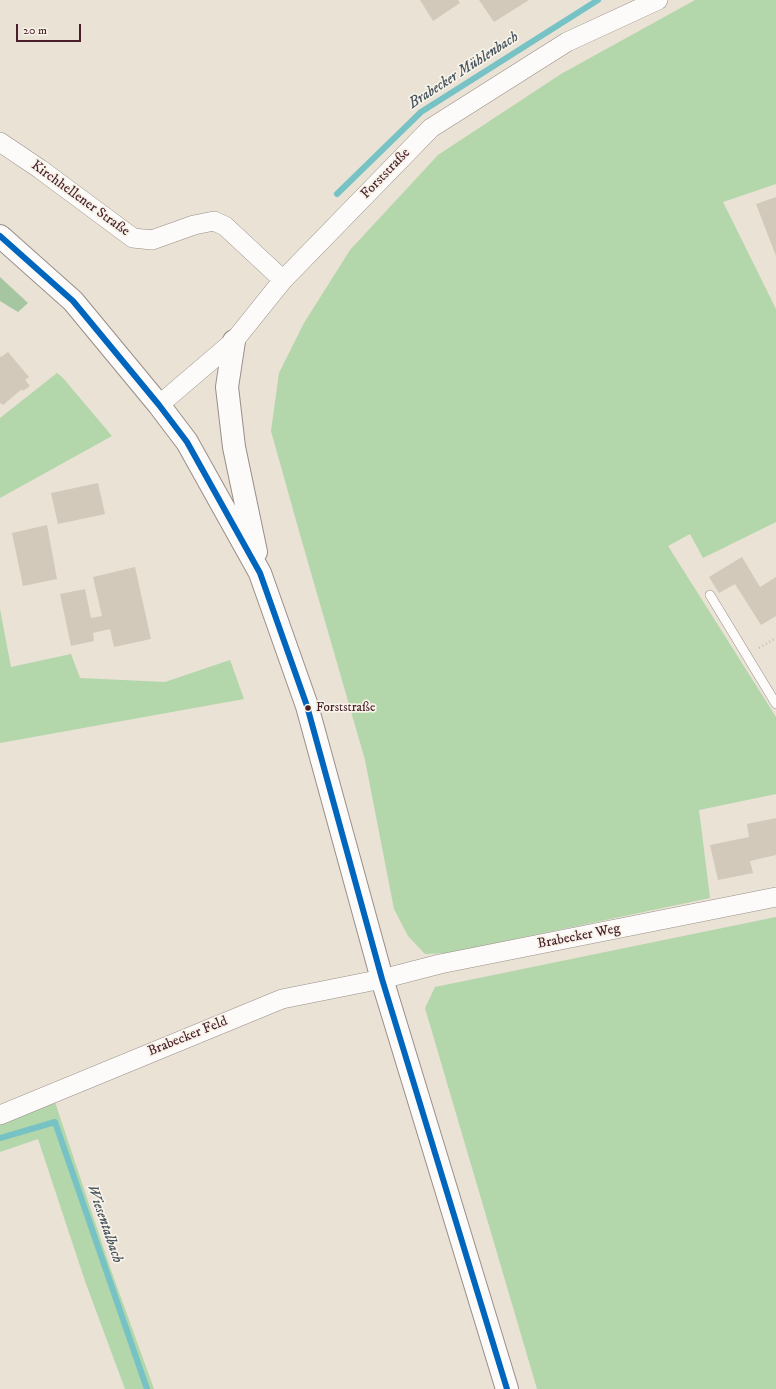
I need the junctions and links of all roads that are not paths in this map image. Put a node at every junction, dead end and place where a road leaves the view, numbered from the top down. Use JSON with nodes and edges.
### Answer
{"nodes":[{"id":1,"x":658,"y":0,"type":"edge"},
{"id":2,"x":0,"y":142,"type":"edge"},
{"id":3,"x":0,"y":236,"type":"edge"},
{"id":4,"x":283,"y":280,"type":"junction"},
{"id":5,"x":234,"y":341,"type":"junction"},
{"id":6,"x":159,"y":405,"type":"junction"},
{"id":7,"x":260,"y":573,"type":"junction"},
{"id":8,"x":710,"y":595,"type":"dead end"},
{"id":9,"x":776,"y":704,"type":"edge"},
{"id":10,"x":776,"y":897,"type":"edge"},
{"id":11,"x":382,"y":979,"type":"junction"},
{"id":12,"x":0,"y":1115,"type":"edge"},
{"id":13,"x":507,"y":1389,"type":"edge"}],
"edges":[{"from":1,"to":4,"type":"street","name":"Forststraße"},
{"from":2,"to":4,"type":"street","name":"Kirchhellener Straße"},
{"from":3,"to":6,"type":"main road"},
{"from":4,"to":5,"type":"street","name":"Forststraße"},
{"from":5,"to":6,"type":"street","name":"Forststraße"},
{"from":5,"to":7,"type":"main road"},
{"from":6,"to":7,"type":"main road"},
{"from":7,"to":11,"type":"main road"},
{"from":8,"to":9,"type":"lane"},
{"from":10,"to":11,"type":"street","name":"Brabecker Weg"},
{"from":11,"to":12,"type":"street","name":"Brabecker Feld"},
{"from":11,"to":13,"type":"main road"}]}
